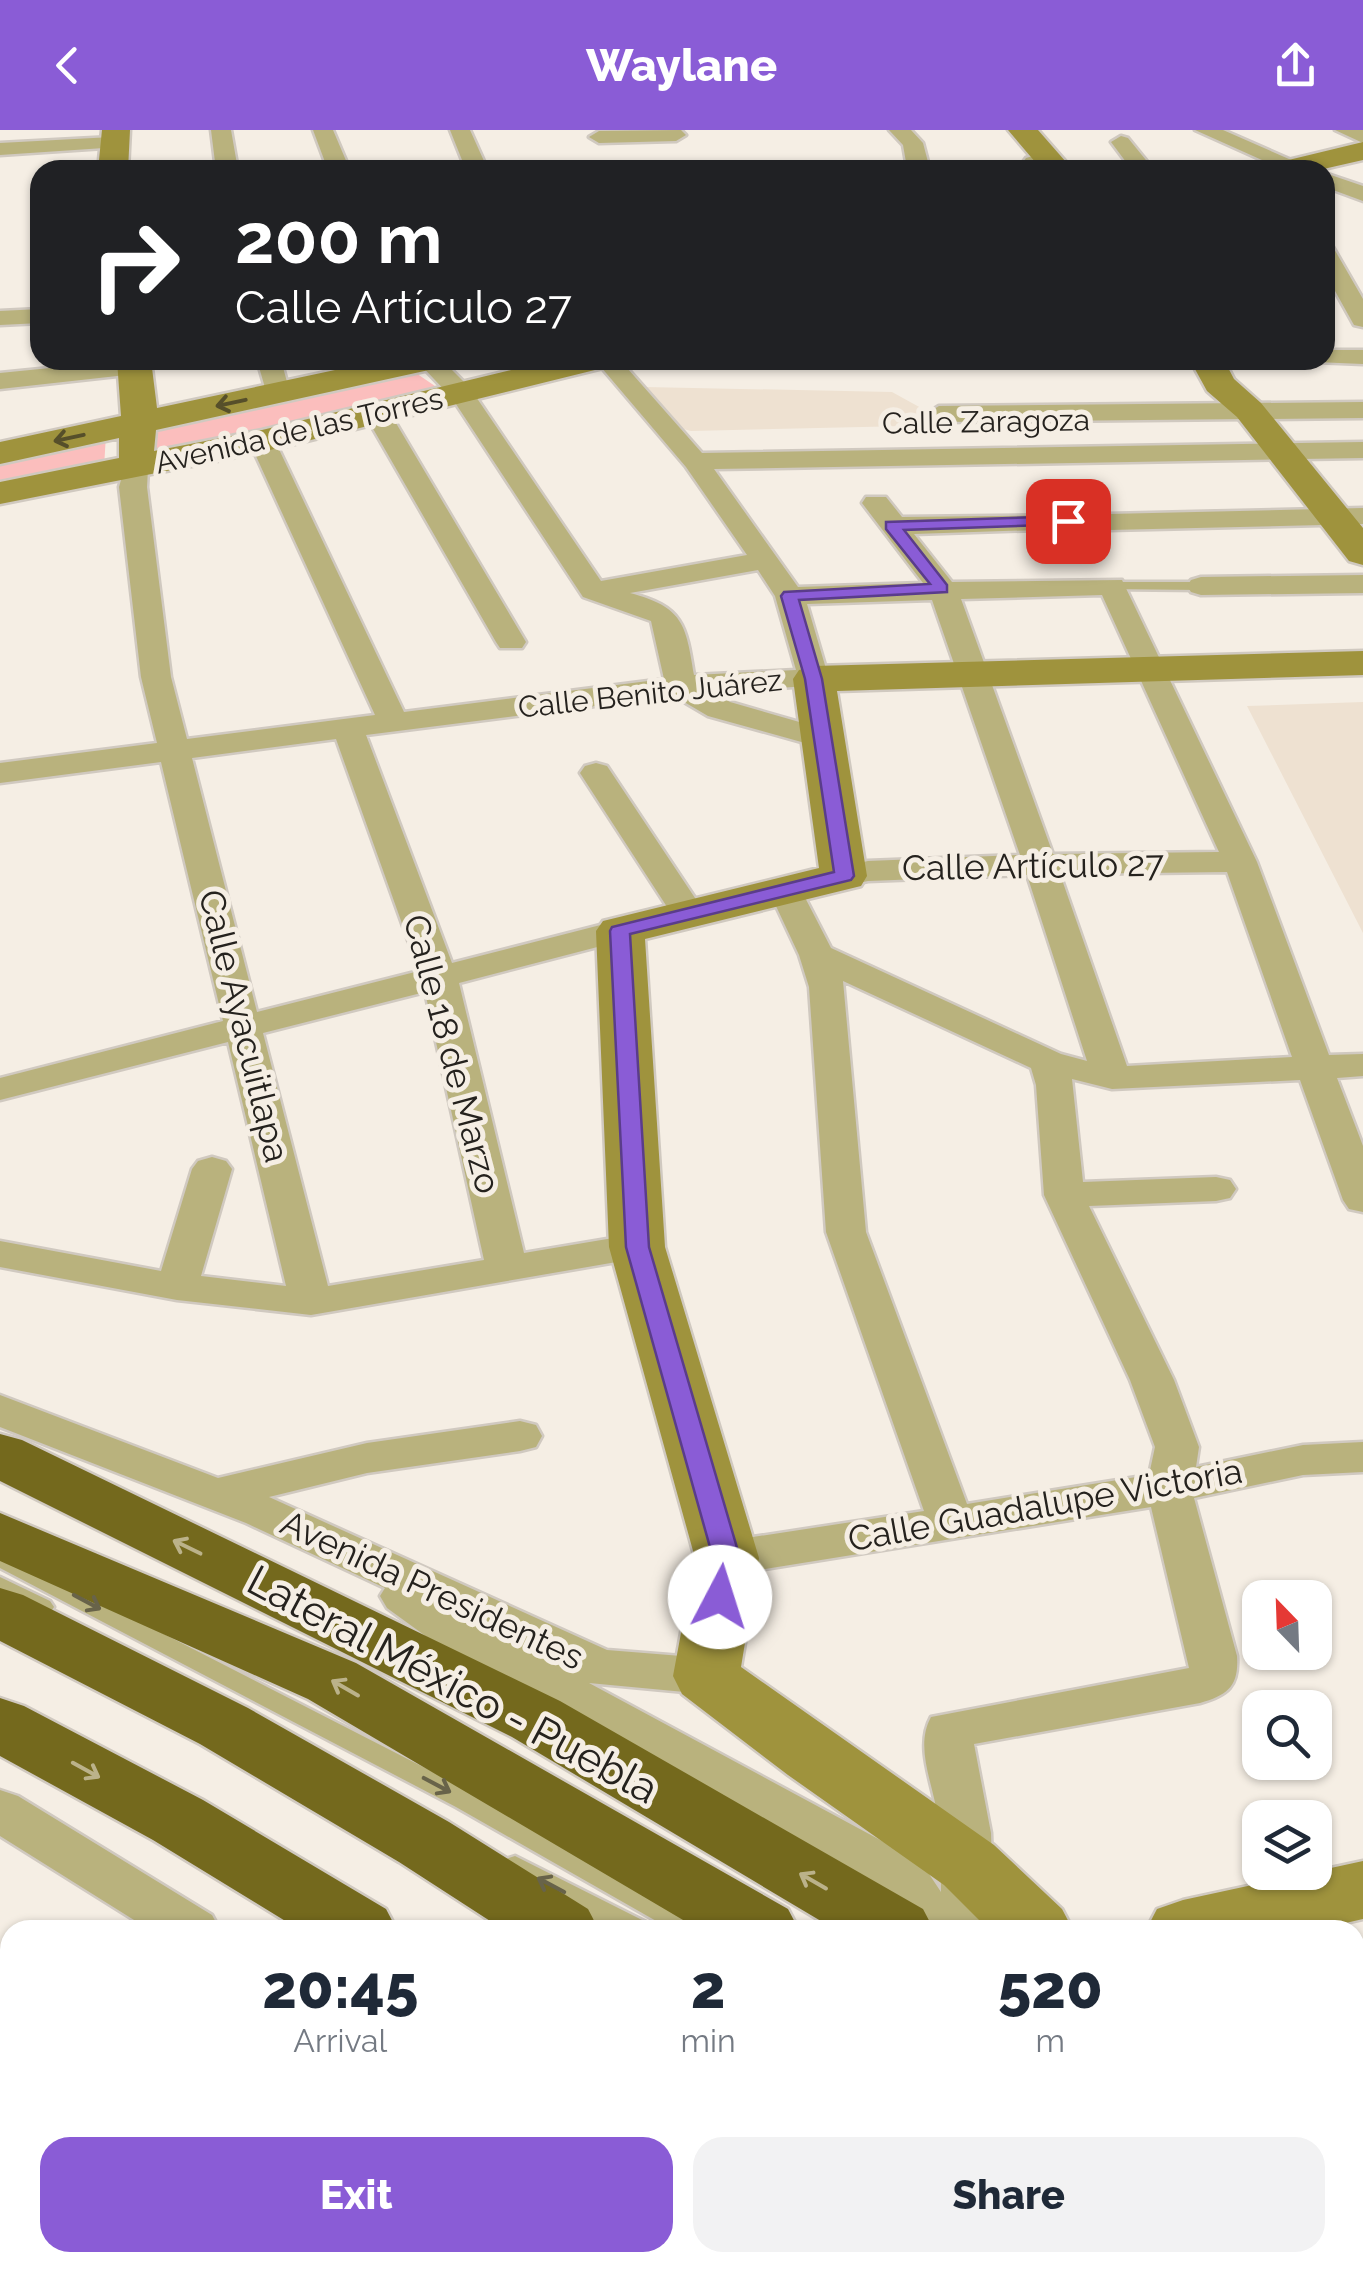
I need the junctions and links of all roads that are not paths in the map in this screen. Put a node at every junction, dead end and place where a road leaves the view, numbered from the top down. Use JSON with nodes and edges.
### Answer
{"nodes":[{"id":1,"x":221,"y":130,"type":"edge"},
{"id":2,"x":322,"y":130,"type":"edge"},
{"id":3,"x":460,"y":130,"type":"edge"},
{"id":4,"x":899,"y":130,"type":"edge"},
{"id":5,"x":1005,"y":130,"type":"edge"},
{"id":6,"x":1022,"y":130,"type":"edge"},
{"id":7,"x":1205,"y":130,"type":"edge"},
{"id":8,"x":1344,"y":130,"type":"edge"},
{"id":9,"x":664,"y":134,"type":"edge"},
{"id":10,"x":599,"y":137,"type":"edge"},
{"id":11,"x":1363,"y":137,"type":"edge"},
{"id":12,"x":26,"y":139,"type":"edge"},
{"id":13,"x":1121,"y":142,"type":"dead end"},
{"id":14,"x":114,"y":148,"type":"edge"},
{"id":15,"x":0,"y":149,"type":"edge"},
{"id":16,"x":1363,"y":151,"type":"edge"},
{"id":17,"x":226,"y":160,"type":"edge"},
{"id":18,"x":335,"y":160,"type":"edge"},
{"id":19,"x":473,"y":160,"type":"edge"},
{"id":20,"x":917,"y":160,"type":"edge"},
{"id":21,"x":1039,"y":160,"type":"edge"},
{"id":22,"x":1042,"y":160,"type":"edge"},
{"id":23,"x":1134,"y":160,"type":"edge"},
{"id":24,"x":1273,"y":160,"type":"edge"},
{"id":25,"x":1328,"y":160,"type":"edge"},
{"id":26,"x":1335,"y":182,"type":"edge"},
{"id":27,"x":1360,"y":191,"type":"edge"},
{"id":28,"x":1335,"y":196,"type":"edge"},
{"id":29,"x":1335,"y":268,"type":"edge"},
{"id":30,"x":1360,"y":309,"type":"edge"},
{"id":31,"x":30,"y":316,"type":"edge"},
{"id":32,"x":0,"y":318,"type":"edge"},
{"id":33,"x":1335,"y":357,"type":"edge"},
{"id":34,"x":1363,"y":357,"type":"edge"},
{"id":35,"x":84,"y":370,"type":"edge"},
{"id":36,"x":135,"y":370,"type":"edge"},
{"id":37,"x":337,"y":370,"type":"edge"},
{"id":38,"x":439,"y":370,"type":"edge"},
{"id":39,"x":554,"y":370,"type":"edge"},
{"id":40,"x":616,"y":370,"type":"edge"},
{"id":41,"x":1212,"y":370,"type":"edge"},
{"id":42,"x":1237,"y":370,"type":"edge"},
{"id":43,"x":273,"y":377,"type":"edge"},
{"id":44,"x":0,"y":380,"type":"edge"},
{"id":45,"x":461,"y":393,"type":"junction"},
{"id":46,"x":1363,"y":410,"type":"edge"},
{"id":47,"x":1266,"y":412,"type":"junction"},
{"id":48,"x":377,"y":414,"type":"junction"},
{"id":49,"x":939,"y":414,"type":"dead end"},
{"id":50,"x":138,"y":423,"type":"junction"},
{"id":51,"x":856,"y":430,"type":"dead end"},
{"id":52,"x":262,"y":442,"type":"junction"},
{"id":53,"x":1296,"y":450,"type":"junction"},
{"id":54,"x":1363,"y":450,"type":"edge"},
{"id":55,"x":0,"y":453,"type":"edge"},
{"id":56,"x":862,"y":457,"type":"junction"},
{"id":57,"x":695,"y":461,"type":"junction"},
{"id":58,"x":135,"y":469,"type":"junction"},
{"id":59,"x":50,"y":484,"type":"junction"},
{"id":60,"x":0,"y":493,"type":"edge"},
{"id":61,"x":0,"y":502,"type":"edge"},
{"id":62,"x":1353,"y":515,"type":"edge"},
{"id":63,"x":1068,"y":521,"type":"dead end"},
{"id":64,"x":1110,"y":522,"type":"dead end"},
{"id":65,"x":1363,"y":553,"type":"edge"},
{"id":66,"x":762,"y":561,"type":"junction"},
{"id":67,"x":1363,"y":584,"type":"edge"},
{"id":68,"x":1112,"y":586,"type":"junction"},
{"id":69,"x":1201,"y":586,"type":"joint"},
{"id":70,"x":942,"y":588,"type":"junction"},
{"id":71,"x":593,"y":591,"type":"junction"},
{"id":72,"x":790,"y":596,"type":"junction"},
{"id":73,"x":511,"y":642,"type":"dead end"},
{"id":74,"x":1363,"y":663,"type":"edge"},
{"id":75,"x":1151,"y":669,"type":"junction"},
{"id":76,"x":976,"y":674,"type":"junction"},
{"id":77,"x":814,"y":679,"type":"junction"},
{"id":78,"x":680,"y":686,"type":"junction"},
{"id":79,"x":394,"y":722,"type":"junction"},
{"id":80,"x":348,"y":728,"type":"junction"},
{"id":81,"x":823,"y":738,"type":"junction"},
{"id":82,"x":175,"y":751,"type":"junction"},
{"id":83,"x":0,"y":773,"type":"edge"},
{"id":84,"x":596,"y":773,"type":"dead end"},
{"id":85,"x":1240,"y":862,"type":"junction"},
{"id":86,"x":1041,"y":864,"type":"junction"},
{"id":87,"x":844,"y":876,"type":"junction"},
{"id":88,"x":785,"y":889,"type":"junction"},
{"id":89,"x":688,"y":913,"type":"junction"},
{"id":90,"x":620,"y":931,"type":"junction"},
{"id":91,"x":817,"y":955,"type":"junction"},
{"id":92,"x":439,"y":976,"type":"junction"},
{"id":93,"x":245,"y":1025,"type":"junction"},
{"id":94,"x":1048,"y":1062,"type":"junction"},
{"id":95,"x":1363,"y":1064,"type":"edge"},
{"id":96,"x":1315,"y":1068,"type":"junction"},
{"id":97,"x":1112,"y":1078,"type":"junction"},
{"id":98,"x":0,"y":1089,"type":"edge"},
{"id":99,"x":212,"y":1169,"type":"dead end"},
{"id":100,"x":1216,"y":1190,"type":"dead end"},
{"id":101,"x":1064,"y":1194,"type":"junction"},
{"id":102,"x":1363,"y":1200,"type":"edge"},
{"id":103,"x":637,"y":1247,"type":"junction"},
{"id":104,"x":0,"y":1254,"type":"edge"},
{"id":105,"x":507,"y":1270,"type":"junction"},
{"id":106,"x":177,"y":1287,"type":"junction"},
{"id":107,"x":311,"y":1302,"type":"junction"},
{"id":108,"x":0,"y":1410,"type":"edge"},
{"id":109,"x":520,"y":1436,"type":"dead end"},
{"id":110,"x":0,"y":1455,"type":"edge"},
{"id":111,"x":1363,"y":1457,"type":"edge"},
{"id":112,"x":1170,"y":1488,"type":"junction"},
{"id":113,"x":215,"y":1494,"type":"junction"},
{"id":114,"x":951,"y":1522,"type":"junction"},
{"id":115,"x":0,"y":1536,"type":"edge"},
{"id":116,"x":330,"y":1542,"type":"junction"},
{"id":117,"x":0,"y":1558,"type":"edge"},
{"id":118,"x":726,"y":1558,"type":"junction"},
{"id":119,"x":0,"y":1585,"type":"edge"},
{"id":120,"x":0,"y":1612,"type":"edge"},
{"id":121,"x":706,"y":1676,"type":"junction"},
{"id":122,"x":0,"y":1724,"type":"edge"},
{"id":123,"x":0,"y":1810,"type":"edge"},
{"id":124,"x":968,"y":1898,"type":"edge"},
{"id":125,"x":1353,"y":1899,"type":"edge"},
{"id":126,"x":177,"y":1920,"type":"edge"},
{"id":127,"x":343,"y":1920,"type":"edge"},
{"id":128,"x":546,"y":1920,"type":"edge"},
{"id":129,"x":618,"y":1920,"type":"edge"},
{"id":130,"x":677,"y":1920,"type":"edge"},
{"id":131,"x":745,"y":1920,"type":"edge"},
{"id":132,"x":880,"y":1920,"type":"edge"},
{"id":133,"x":931,"y":1920,"type":"edge"},
{"id":134,"x":1015,"y":1920,"type":"edge"},
{"id":135,"x":1238,"y":1920,"type":"edge"}],
"edges":[{"from":1,"to":17,"type":"street"},
{"from":2,"to":18,"type":"street"},
{"from":3,"to":19,"type":"street"},
{"from":4,"to":20,"type":"street"},
{"from":5,"to":21,"type":"main road"},
{"from":6,"to":22,"type":"main road"},
{"from":7,"to":24,"type":"street"},
{"from":8,"to":11,"type":"street"},
{"from":9,"to":10,"type":"street"},
{"from":12,"to":14,"type":"street"},
{"from":12,"to":15,"type":"street"},
{"from":13,"to":23,"type":"street"},
{"from":16,"to":25,"type":"main road"},
{"from":26,"to":27,"type":"street"},
{"from":27,"to":28,"type":"street"},
{"from":29,"to":30,"type":"street"},
{"from":31,"to":32,"type":"street"},
{"from":33,"to":34,"type":"street"},
{"from":35,"to":44,"type":"street"},
{"from":36,"to":50,"type":"main road"},
{"from":37,"to":43,"type":"main road","name":"Avenida de las Torres"},
{"from":38,"to":45,"type":"street"},
{"from":39,"to":45,"type":"main road","name":"Avenida de las Torres"},
{"from":40,"to":57,"type":"street"},
{"from":41,"to":47,"type":"main road"},
{"from":42,"to":47,"type":"main road"},
{"from":43,"to":50,"type":"main road","name":"Avenida de las Torres","one_way":true},
{"from":45,"to":48,"type":"main road","name":"Avenida de las Torres"},
{"from":45,"to":71,"type":"street"},
{"from":46,"to":47,"type":"street"},
{"from":47,"to":49,"type":"street"},
{"from":47,"to":53,"type":"main road"},
{"from":48,"to":52,"type":"main road","name":"Avenida de las Torres"},
{"from":48,"to":73,"type":"street"},
{"from":50,"to":55,"type":"main road","name":"Avenida de las Torres","one_way":true},
{"from":50,"to":58,"type":"main road"},
{"from":51,"to":56,"type":"street"},
{"from":52,"to":58,"type":"main road","name":"Avenida de las Torres"},
{"from":52,"to":79,"type":"street"},
{"from":53,"to":54,"type":"street","name":"Calle Zaragoza"},
{"from":53,"to":56,"type":"street","name":"Calle Zaragoza"},
{"from":53,"to":62,"type":"main road"},
{"from":56,"to":57,"type":"street","name":"Calle Zaragoza"},
{"from":57,"to":66,"type":"street"},
{"from":58,"to":59,"type":"main road","name":"Avenida de las Torres"},
{"from":58,"to":82,"type":"street","name":"Calle Ayacuitlapa"},
{"from":59,"to":60,"type":"main road","name":"Avenida de las Torres"},
{"from":59,"to":61,"type":"street"},
{"from":62,"to":64,"type":"street"},
{"from":62,"to":65,"type":"main road"},
{"from":63,"to":70,"type":"street"},
{"from":66,"to":71,"type":"street"},
{"from":66,"to":72,"type":"street"},
{"from":67,"to":69,"type":"street"},
{"from":68,"to":69,"type":"lane"},
{"from":68,"to":70,"type":"street"},
{"from":68,"to":75,"type":"street"},
{"from":70,"to":72,"type":"street"},
{"from":70,"to":76,"type":"street"},
{"from":71,"to":78,"type":"street"},
{"from":72,"to":77,"type":"street"},
{"from":74,"to":75,"type":"main road","name":"Calle Benito Juárez"},
{"from":75,"to":76,"type":"main road","name":"Calle Benito Juárez"},
{"from":75,"to":85,"type":"street"},
{"from":76,"to":77,"type":"main road","name":"Calle Benito Juárez"},
{"from":76,"to":86,"type":"street"},
{"from":77,"to":78,"type":"street","name":"Calle Benito Juárez"},
{"from":77,"to":81,"type":"main road"},
{"from":78,"to":79,"type":"street","name":"Calle Benito Juárez"},
{"from":78,"to":81,"type":"street"},
{"from":79,"to":80,"type":"street","name":"Calle Benito Juárez"},
{"from":80,"to":82,"type":"street","name":"Calle Benito Juárez"},
{"from":80,"to":92,"type":"street","name":"Calle 18 de Marzo"},
{"from":81,"to":87,"type":"main road"},
{"from":82,"to":83,"type":"street","name":"Calle Benito Juárez"},
{"from":82,"to":93,"type":"street","name":"Calle Ayacuitlapa"},
{"from":84,"to":89,"type":"street"},
{"from":85,"to":86,"type":"street","name":"Calle Artículo 27"},
{"from":85,"to":96,"type":"street"},
{"from":86,"to":87,"type":"street","name":"Calle Artículo 27"},
{"from":86,"to":97,"type":"street"},
{"from":87,"to":88,"type":"main road","name":"Calle Artículo 27"},
{"from":88,"to":89,"type":"main road","name":"Calle Artículo 27"},
{"from":88,"to":91,"type":"street"},
{"from":89,"to":90,"type":"main road","name":"Calle Artículo 27"},
{"from":90,"to":92,"type":"street","name":"Calle Artículo 27"},
{"from":90,"to":103,"type":"main road"},
{"from":91,"to":94,"type":"street"},
{"from":91,"to":114,"type":"street"},
{"from":92,"to":93,"type":"street","name":"Calle Artículo 27"},
{"from":92,"to":105,"type":"street","name":"Calle 18 de Marzo"},
{"from":93,"to":98,"type":"street","name":"Calle Artículo 27"},
{"from":93,"to":107,"type":"street","name":"Calle Ayacuitlapa"},
{"from":94,"to":97,"type":"street"},
{"from":94,"to":101,"type":"street"},
{"from":95,"to":96,"type":"street"},
{"from":96,"to":97,"type":"street"},
{"from":96,"to":102,"type":"street"},
{"from":99,"to":106,"type":"street"},
{"from":100,"to":101,"type":"street"},
{"from":101,"to":112,"type":"street"},
{"from":103,"to":105,"type":"street"},
{"from":103,"to":118,"type":"main road"},
{"from":104,"to":106,"type":"street"},
{"from":105,"to":107,"type":"street"},
{"from":106,"to":107,"type":"street"},
{"from":108,"to":113,"type":"street","name":"Avenida Presidentes"},
{"from":109,"to":113,"type":"street"},
{"from":132,"to":110,"type":"highway","name":"Lateral México - Puebla","one_way":true},
{"from":111,"to":112,"type":"street","name":"Calle Guadalupe Victoria"},
{"from":112,"to":114,"type":"street","name":"Calle Guadalupe Victoria"},
{"from":112,"to":124,"type":"street"},
{"from":113,"to":116,"type":"street","name":"Avenida Presidentes"},
{"from":114,"to":118,"type":"street","name":"Calle Guadalupe Victoria"},
{"from":131,"to":115,"type":"highway","one_way":true},
{"from":116,"to":121,"type":"street","name":"Avenida Presidentes"},
{"from":116,"to":133,"type":"street"},
{"from":117,"to":130,"type":"lane","one_way":true},
{"from":118,"to":121,"type":"main road"},
{"from":129,"to":119,"type":"lane","one_way":true},
{"from":120,"to":128,"type":"highway"},
{"from":121,"to":124,"type":"main road"},
{"from":122,"to":127,"type":"highway","one_way":true},
{"from":123,"to":126,"type":"street"},
{"from":124,"to":134,"type":"main road"},
{"from":125,"to":135,"type":"main road"}]}
